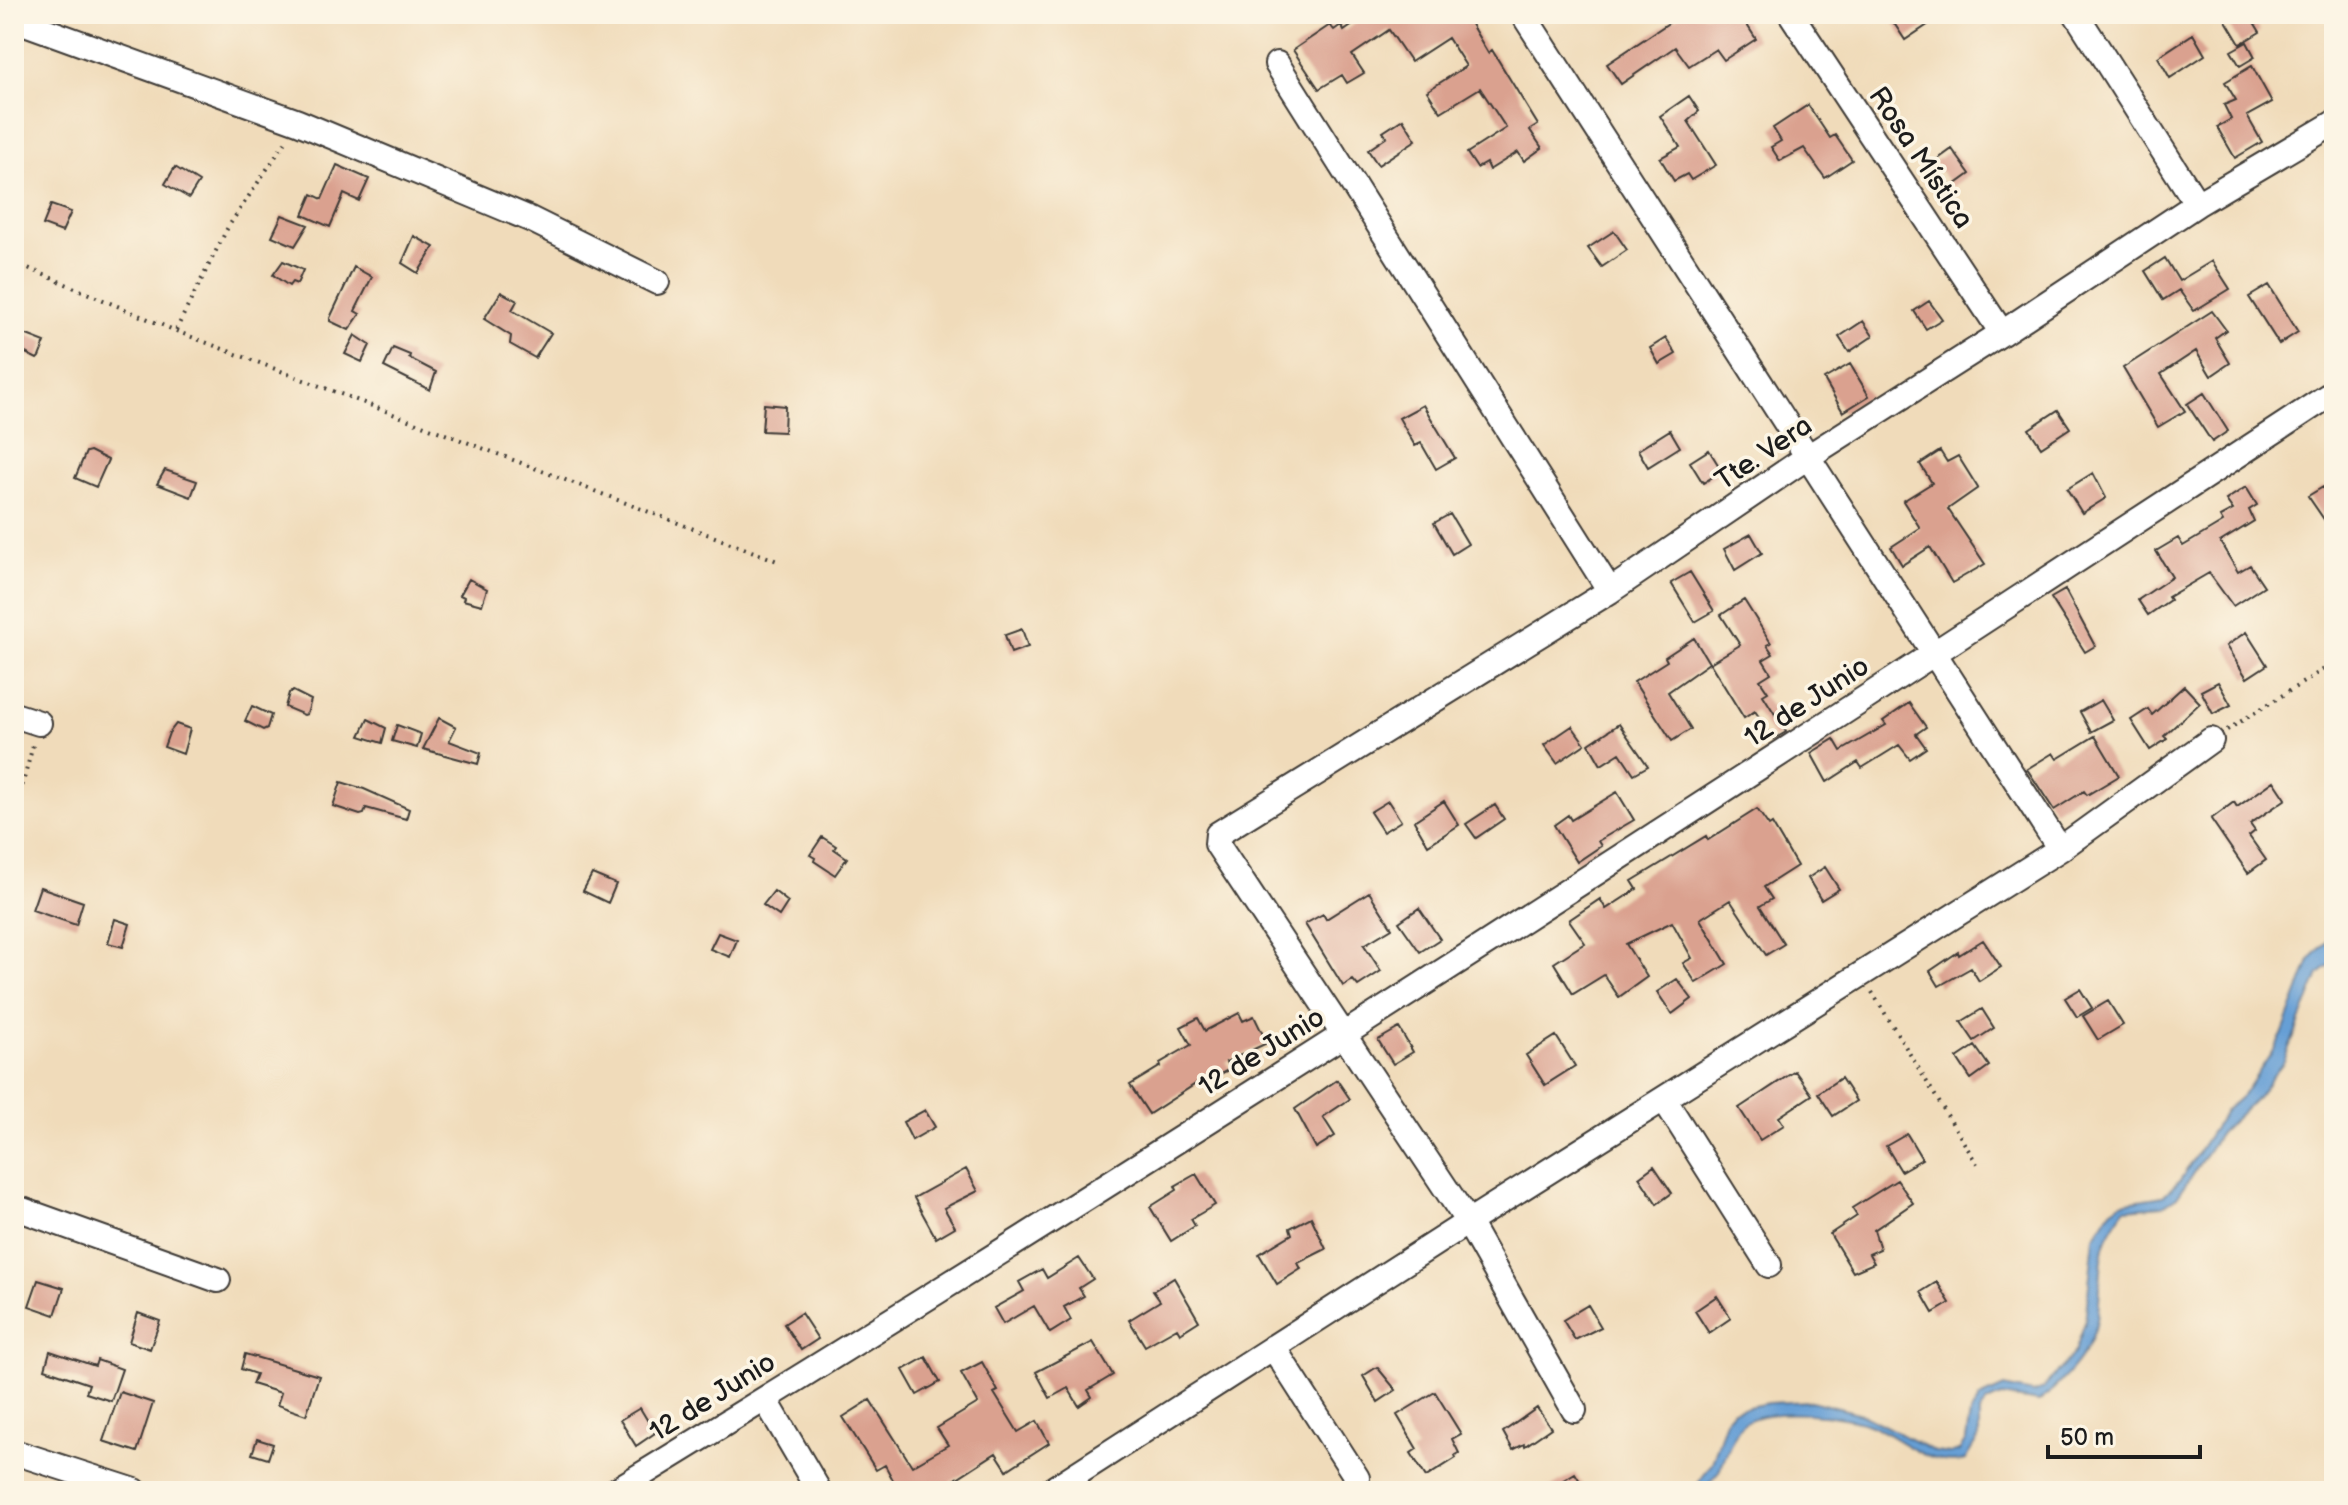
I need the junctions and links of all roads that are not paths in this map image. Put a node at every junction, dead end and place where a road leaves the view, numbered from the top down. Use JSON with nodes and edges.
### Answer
{"nodes":[{"id":1,"x":1523,"y":14,"type":"edge"},
{"id":2,"x":1791,"y":14,"type":"edge"},
{"id":3,"x":2076,"y":14,"type":"edge"},
{"id":4,"x":14,"y":19,"type":"edge"},
{"id":5,"x":1277,"y":64,"type":"dead end"},
{"id":6,"x":2334,"y":123,"type":"edge"},
{"id":7,"x":2197,"y":204,"type":"junction"},
{"id":8,"x":657,"y":282,"type":"dead end"},
{"id":9,"x":2002,"y":333,"type":"junction"},
{"id":10,"x":2334,"y":392,"type":"edge"},
{"id":11,"x":1806,"y":458,"type":"junction"},
{"id":12,"x":1610,"y":591,"type":"junction"},
{"id":13,"x":1934,"y":654,"type":"junction"},
{"id":14,"x":14,"y":715,"type":"edge"},
{"id":15,"x":39,"y":723,"type":"road end"},
{"id":16,"x":2211,"y":740,"type":"road end"},
{"id":17,"x":2060,"y":849,"type":"junction"},
{"id":18,"x":1344,"y":1034,"type":"junction"},
{"id":19,"x":1664,"y":1099,"type":"junction"},
{"id":20,"x":14,"y":1207,"type":"edge"},
{"id":21,"x":1468,"y":1222,"type":"junction"},
{"id":22,"x":1769,"y":1265,"type":"dead end"},
{"id":23,"x":218,"y":1280,"type":"dead end"},
{"id":24,"x":1273,"y":1347,"type":"junction"},
{"id":25,"x":765,"y":1399,"type":"junction"},
{"id":26,"x":1574,"y":1410,"type":"dead end"},
{"id":27,"x":14,"y":1452,"type":"edge"},
{"id":28,"x":1357,"y":1478,"type":"dead end"},
{"id":29,"x":135,"y":1491,"type":"edge"},
{"id":30,"x":615,"y":1491,"type":"edge"},
{"id":31,"x":819,"y":1491,"type":"edge"},
{"id":32,"x":1050,"y":1491,"type":"edge"}],
"edges":[{"from":1,"to":11,"type":"street"},
{"from":2,"to":9,"type":"street","name":"Rosa Mística"},
{"from":3,"to":7,"type":"street"},
{"from":4,"to":8,"type":"street"},
{"from":5,"to":12,"type":"street"},
{"from":6,"to":7,"type":"street","name":"Tte. Vera"},
{"from":7,"to":9,"type":"street","name":"Tte. Vera"},
{"from":9,"to":11,"type":"street","name":"Tte. Vera"},
{"from":10,"to":13,"type":"street","name":"12 de Junio"},
{"from":11,"to":12,"type":"street","name":"Tte. Vera"},
{"from":11,"to":13,"type":"street"},
{"from":12,"to":18,"type":"street","name":"Tte. Vera"},
{"from":13,"to":17,"type":"street"},
{"from":13,"to":18,"type":"street","name":"12 de Junio"},
{"from":14,"to":15,"type":"street"},
{"from":16,"to":17,"type":"street"},
{"from":17,"to":19,"type":"street"},
{"from":18,"to":21,"type":"street"},
{"from":18,"to":25,"type":"street","name":"12 de Junio"},
{"from":19,"to":21,"type":"street"},
{"from":19,"to":22,"type":"street"},
{"from":20,"to":23,"type":"street"},
{"from":21,"to":24,"type":"street"},
{"from":21,"to":26,"type":"street"},
{"from":24,"to":28,"type":"street"},
{"from":24,"to":32,"type":"street"},
{"from":25,"to":30,"type":"street","name":"12 de Junio"},
{"from":25,"to":31,"type":"street"},
{"from":27,"to":29,"type":"street"}]}
